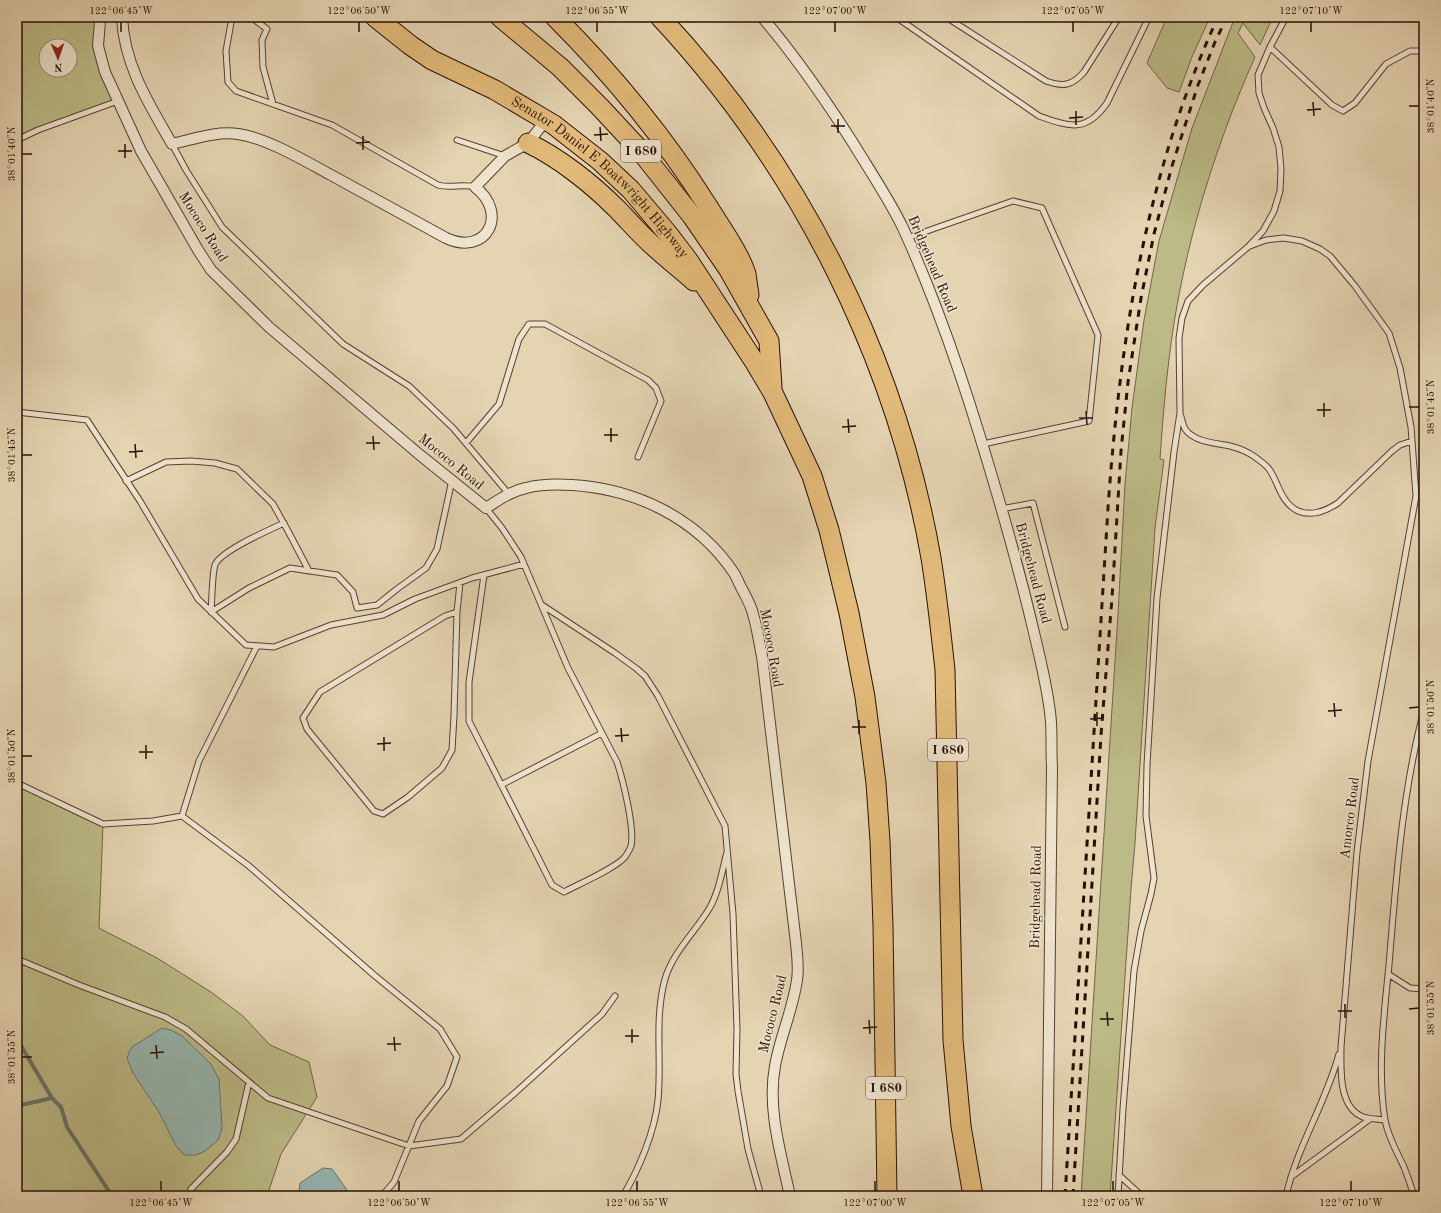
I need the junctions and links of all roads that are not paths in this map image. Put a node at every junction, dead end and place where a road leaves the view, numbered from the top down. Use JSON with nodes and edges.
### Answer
{"nodes":[{"id":1,"x":102,"y":17,"type":"edge"},
{"id":2,"x":122,"y":17,"type":"edge"},
{"id":3,"x":232,"y":17,"type":"edge"},
{"id":4,"x":251,"y":17,"type":"edge"},
{"id":5,"x":375,"y":17,"type":"edge"},
{"id":6,"x":500,"y":17,"type":"edge"},
{"id":7,"x":555,"y":17,"type":"edge"},
{"id":8,"x":660,"y":17,"type":"edge"},
{"id":9,"x":762,"y":17,"type":"edge"},
{"id":10,"x":896,"y":17,"type":"edge"},
{"id":11,"x":946,"y":17,"type":"edge"},
{"id":12,"x":1119,"y":17,"type":"edge"},
{"id":13,"x":1148,"y":17,"type":"edge"},
{"id":14,"x":1286,"y":17,"type":"edge"},
{"id":15,"x":1270,"y":47,"type":"junction"},
{"id":16,"x":1424,"y":51,"type":"edge"},
{"id":17,"x":118,"y":101,"type":"junction"},
{"id":18,"x":273,"y":104,"type":"junction"},
{"id":19,"x":546,"y":120,"type":"junction"},
{"id":20,"x":17,"y":140,"type":"edge"},
{"id":21,"x":457,"y":140,"type":"dead end"},
{"id":22,"x":528,"y":143,"type":"junction"},
{"id":23,"x":172,"y":144,"type":"junction"},
{"id":24,"x":505,"y":156,"type":"junction"},
{"id":25,"x":475,"y":187,"type":"junction"},
{"id":26,"x":907,"y":238,"type":"junction"},
{"id":27,"x":1248,"y":247,"type":"junction"},
{"id":28,"x":712,"y":297,"type":"junction"},
{"id":29,"x":753,"y":312,"type":"junction"},
{"id":30,"x":773,"y":393,"type":"junction"},
{"id":31,"x":17,"y":412,"type":"edge"},
{"id":32,"x":1180,"y":414,"type":"junction"},
{"id":33,"x":1412,"y":441,"type":"junction"},
{"id":34,"x":466,"y":443,"type":"junction"},
{"id":35,"x":982,"y":444,"type":"junction"},
{"id":36,"x":638,"y":457,"type":"dead end"},
{"id":37,"x":452,"y":480,"type":"junction"},
{"id":38,"x":126,"y":481,"type":"junction"},
{"id":39,"x":508,"y":493,"type":"junction"},
{"id":40,"x":486,"y":508,"type":"junction"},
{"id":41,"x":1001,"y":509,"type":"junction"},
{"id":42,"x":284,"y":523,"type":"junction"},
{"id":43,"x":524,"y":564,"type":"junction"},
{"id":44,"x":309,"y":571,"type":"junction"},
{"id":45,"x":484,"y":575,"type":"junction"},
{"id":46,"x":460,"y":583,"type":"junction"},
{"id":47,"x":542,"y":605,"type":"junction"},
{"id":48,"x":211,"y":612,"type":"junction"},
{"id":49,"x":457,"y":612,"type":"junction"},
{"id":50,"x":1065,"y":627,"type":"dead end"},
{"id":51,"x":257,"y":646,"type":"junction"},
{"id":52,"x":1424,"y":710,"type":"edge"},
{"id":53,"x":602,"y":733,"type":"junction"},
{"id":54,"x":17,"y":783,"type":"edge"},
{"id":55,"x":501,"y":785,"type":"junction"},
{"id":56,"x":182,"y":816,"type":"junction"},
{"id":57,"x":728,"y":847,"type":"junction"},
{"id":58,"x":17,"y":959,"type":"edge"},
{"id":59,"x":1388,"y":974,"type":"junction"},
{"id":60,"x":1424,"y":989,"type":"edge"},
{"id":61,"x":615,"y":996,"type":"dead end"},
{"id":62,"x":1341,"y":1047,"type":"junction"},
{"id":63,"x":249,"y":1082,"type":"junction"},
{"id":64,"x":1370,"y":1119,"type":"junction"},
{"id":65,"x":1385,"y":1120,"type":"junction"},
{"id":66,"x":409,"y":1146,"type":"junction"},
{"id":67,"x":1119,"y":1175,"type":"junction"},
{"id":68,"x":1290,"y":1177,"type":"junction"},
{"id":69,"x":191,"y":1189,"type":"dead end"},
{"id":70,"x":382,"y":1196,"type":"edge"},
{"id":71,"x":623,"y":1196,"type":"edge"},
{"id":72,"x":761,"y":1196,"type":"edge"},
{"id":73,"x":790,"y":1196,"type":"edge"},
{"id":74,"x":888,"y":1196,"type":"edge"},
{"id":75,"x":973,"y":1196,"type":"edge"},
{"id":76,"x":1047,"y":1196,"type":"edge"},
{"id":77,"x":1118,"y":1196,"type":"edge"},
{"id":78,"x":1142,"y":1196,"type":"edge"},
{"id":79,"x":1286,"y":1196,"type":"edge"},
{"id":80,"x":1414,"y":1196,"type":"edge"}],
"edges":[{"from":1,"to":17,"type":"street","name":"Mococo Road"},
{"from":2,"to":23,"type":"street"},
{"from":3,"to":18,"type":"lane"},
{"from":4,"to":18,"type":"lane"},
{"from":5,"to":19,"type":"highway","name":"Senator Daniel E Boatwright Highway","number":"I 680"},
{"from":6,"to":29,"type":"highway","name":"Senator Daniel E Boatwright Highway","number":"I 680"},
{"from":7,"to":29,"type":"highway","name":"Senator Daniel E Boatwright Highway","number":"I 680"},
{"from":8,"to":75,"type":"highway","number":"I 680"},
{"from":9,"to":26,"type":"street","name":"Bridgehead Road"},
{"from":10,"to":13,"type":"lane"},
{"from":11,"to":12,"type":"lane"},
{"from":14,"to":15,"type":"lane"},
{"from":15,"to":16,"type":"lane"},
{"from":15,"to":27,"type":"lane"},
{"from":17,"to":20,"type":"lane"},
{"from":17,"to":37,"type":"street","name":"Mococo Road"},
{"from":18,"to":25,"type":"lane"},
{"from":19,"to":22,"type":"street"},
{"from":19,"to":28,"type":"highway","name":"Senator Daniel E Boatwright Highway","number":"I 680"},
{"from":21,"to":24,"type":"lane"},
{"from":22,"to":24,"type":"street"},
{"from":22,"to":28,"type":"highway"},
{"from":23,"to":25,"type":"street"},
{"from":23,"to":34,"type":"lane"},
{"from":24,"to":25,"type":"street"},
{"from":26,"to":35,"type":"street","name":"Bridgehead Road"},
{"from":26,"to":35,"type":"lane"},
{"from":27,"to":32,"type":"lane"},
{"from":27,"to":33,"type":"lane","name":"Amorco Road"},
{"from":28,"to":30,"type":"highway","name":"Senator Daniel E Boatwright Highway","number":"I 680"},
{"from":29,"to":30,"type":"highway","name":"Senator Daniel E Boatwright Highway","number":"I 680"},
{"from":30,"to":74,"type":"highway","name":"Senator Daniel E Boatwright Highway","number":"I 680"},
{"from":31,"to":38,"type":"lane"},
{"from":32,"to":33,"type":"lane"},
{"from":32,"to":67,"type":"lane"},
{"from":33,"to":62,"type":"lane","name":"Amorco Road"},
{"from":34,"to":36,"type":"lane"},
{"from":34,"to":39,"type":"lane"},
{"from":35,"to":41,"type":"street","name":"Bridgehead Road"},
{"from":37,"to":40,"type":"street","name":"Mococo Road"},
{"from":37,"to":44,"type":"lane"},
{"from":38,"to":42,"type":"lane"},
{"from":38,"to":48,"type":"lane"},
{"from":39,"to":40,"type":"street","name":"Mococo Road"},
{"from":39,"to":73,"type":"street","name":"Mococo Road"},
{"from":40,"to":43,"type":"lane"},
{"from":41,"to":50,"type":"lane"},
{"from":41,"to":76,"type":"street","name":"Bridgehead Road"},
{"from":42,"to":44,"type":"lane"},
{"from":42,"to":48,"type":"lane"},
{"from":43,"to":45,"type":"lane"},
{"from":43,"to":47,"type":"lane"},
{"from":44,"to":48,"type":"lane"},
{"from":45,"to":46,"type":"lane"},
{"from":45,"to":55,"type":"lane"},
{"from":46,"to":49,"type":"lane"},
{"from":46,"to":51,"type":"lane"},
{"from":47,"to":53,"type":"lane"},
{"from":47,"to":57,"type":"lane"},
{"from":48,"to":51,"type":"lane"},
{"from":49,"to":49,"type":"lane"},
{"from":51,"to":56,"type":"lane"},
{"from":52,"to":59,"type":"lane"},
{"from":53,"to":55,"type":"lane"},
{"from":53,"to":55,"type":"lane"},
{"from":54,"to":56,"type":"lane"},
{"from":56,"to":66,"type":"lane"},
{"from":57,"to":71,"type":"lane"},
{"from":57,"to":72,"type":"lane"},
{"from":58,"to":63,"type":"lane"},
{"from":59,"to":60,"type":"lane"},
{"from":59,"to":65,"type":"lane"},
{"from":61,"to":66,"type":"lane"},
{"from":62,"to":64,"type":"lane","name":"Amorco Road"},
{"from":62,"to":68,"type":"lane"},
{"from":63,"to":66,"type":"lane"},
{"from":63,"to":69,"type":"lane"},
{"from":64,"to":65,"type":"lane","name":"Amorco Road"},
{"from":64,"to":68,"type":"lane"},
{"from":65,"to":80,"type":"lane"},
{"from":66,"to":70,"type":"lane"},
{"from":67,"to":77,"type":"lane"},
{"from":67,"to":78,"type":"lane"},
{"from":68,"to":79,"type":"lane"}]}
